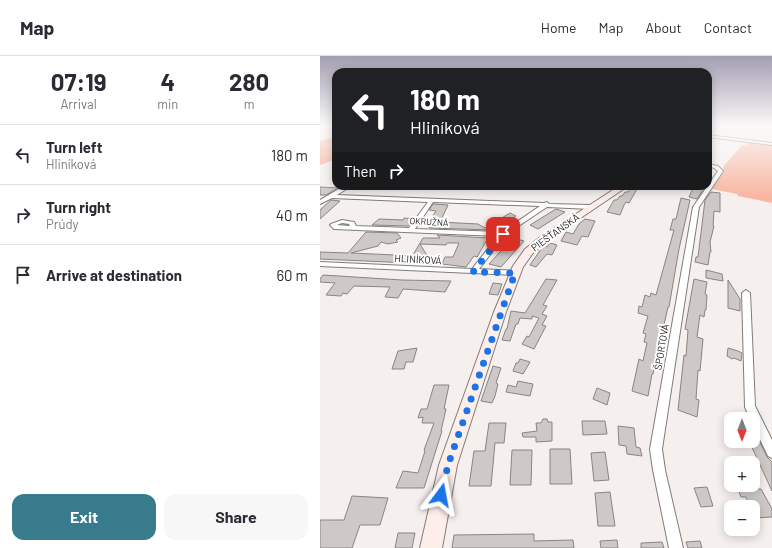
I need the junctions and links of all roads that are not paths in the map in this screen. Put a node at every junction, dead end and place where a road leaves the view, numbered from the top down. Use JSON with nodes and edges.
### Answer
{"nodes":[{"id":1,"x":712,"y":166,"type":"edge"},
{"id":2,"x":712,"y":184,"type":"edge"},
{"id":3,"x":341,"y":190,"type":"edge"},
{"id":4,"x":618,"y":190,"type":"edge"},
{"id":5,"x":708,"y":190,"type":"edge"},
{"id":6,"x":331,"y":196,"type":"junction"},
{"id":7,"x":432,"y":200,"type":"junction"},
{"id":8,"x":320,"y":202,"type":"edge"},
{"id":9,"x":547,"y":204,"type":"junction"},
{"id":10,"x":591,"y":207,"type":"junction"},
{"id":11,"x":354,"y":228,"type":"dead end"},
{"id":12,"x":411,"y":230,"type":"junction"},
{"id":13,"x":503,"y":234,"type":"junction"},
{"id":14,"x":320,"y":264,"type":"edge"},
{"id":15,"x":473,"y":272,"type":"junction"},
{"id":16,"x":515,"y":273,"type":"junction"},
{"id":17,"x":746,"y":293,"type":"dead end"},
{"id":18,"x":772,"y":452,"type":"edge"},
{"id":19,"x":431,"y":548,"type":"edge"},
{"id":20,"x":676,"y":548,"type":"edge"}],
"edges":[{"from":1,"to":2,"type":"street","name":"ŠPORTOVÁ"},
{"from":3,"to":6,"type":"street"},
{"from":4,"to":10,"type":"main road","name":"PIEŠŤANSKÁ"},
{"from":5,"to":20,"type":"street","name":"ŠPORTOVÁ"},
{"from":6,"to":7,"type":"street"},
{"from":6,"to":8,"type":"street"},
{"from":7,"to":9,"type":"street"},
{"from":7,"to":12,"type":"street"},
{"from":9,"to":10,"type":"street"},
{"from":9,"to":13,"type":"street"},
{"from":10,"to":16,"type":"main road","name":"PIEŠŤANSKÁ"},
{"from":11,"to":12,"type":"street","name":"OKRUŽNÁ"},
{"from":12,"to":13,"type":"street","name":"OKRUŽNÁ"},
{"from":13,"to":15,"type":"street"},
{"from":14,"to":15,"type":"street","name":"HLINÍKOVÁ"},
{"from":15,"to":16,"type":"street","name":"HLINÍKOVÁ"},
{"from":16,"to":19,"type":"main road","name":"PIEŠŤANSKÁ"},
{"from":17,"to":18,"type":"street"}]}
